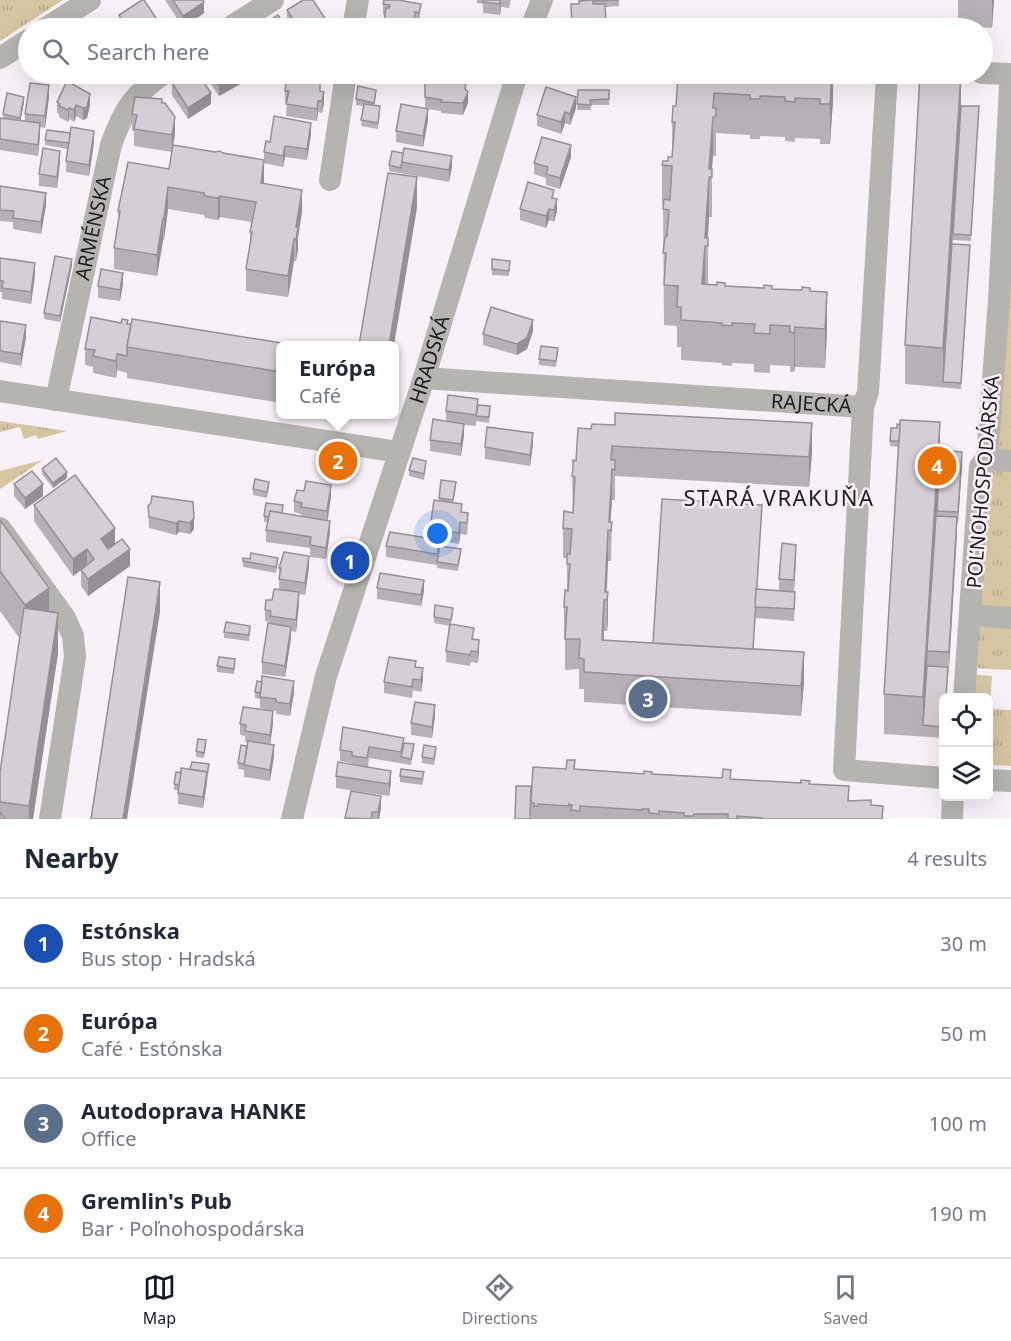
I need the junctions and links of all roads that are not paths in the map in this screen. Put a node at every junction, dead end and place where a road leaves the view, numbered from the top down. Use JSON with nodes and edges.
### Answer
{"nodes":[{"id":1,"x":90,"y":0,"type":"edge"},
{"id":2,"x":273,"y":0,"type":"edge"},
{"id":3,"x":358,"y":0,"type":"edge"},
{"id":4,"x":542,"y":0,"type":"edge"},
{"id":5,"x":62,"y":18,"type":"edge"},
{"id":6,"x":245,"y":18,"type":"edge"},
{"id":7,"x":355,"y":18,"type":"edge"},
{"id":8,"x":535,"y":18,"type":"edge"},
{"id":9,"x":18,"y":46,"type":"edge"},
{"id":10,"x":0,"y":58,"type":"edge"},
{"id":11,"x":993,"y":76,"type":"edge"},
{"id":12,"x":1010,"y":80,"type":"edge"},
{"id":13,"x":151,"y":84,"type":"edge"},
{"id":14,"x":344,"y":84,"type":"edge"},
{"id":15,"x":514,"y":84,"type":"edge"},
{"id":16,"x":886,"y":84,"type":"edge"},
{"id":17,"x":330,"y":180,"type":"dead end"},
{"id":18,"x":1007,"y":206,"type":"edge"},
{"id":19,"x":1005,"y":300,"type":"edge"},
{"id":20,"x":424,"y":378,"type":"junction"},
{"id":21,"x":0,"y":391,"type":"edge"},
{"id":22,"x":56,"y":400,"type":"junction"},
{"id":23,"x":863,"y":407,"type":"junction"},
{"id":24,"x":399,"y":452,"type":"junction"},
{"id":25,"x":987,"y":459,"type":"junction"},
{"id":26,"x":1011,"y":461,"type":"edge"},
{"id":27,"x":0,"y":528,"type":"edge"},
{"id":28,"x":970,"y":615,"type":"junction"},
{"id":29,"x":1011,"y":618,"type":"edge"},
{"id":30,"x":964,"y":693,"type":"edge"},
{"id":31,"x":939,"y":778,"type":"edge"},
{"id":32,"x":993,"y":780,"type":"edge"},
{"id":33,"x":1011,"y":781,"type":"edge"},
{"id":34,"x":953,"y":801,"type":"edge"},
{"id":35,"x":50,"y":819,"type":"edge"},
{"id":36,"x":292,"y":819,"type":"edge"},
{"id":37,"x":952,"y":819,"type":"edge"}],
"edges":[{"from":1,"to":5,"type":"street"},
{"from":2,"to":6,"type":"street"},
{"from":3,"to":7,"type":"street"},
{"from":4,"to":8,"type":"street"},
{"from":9,"to":10,"type":"street"},
{"from":11,"to":12,"type":"street"},
{"from":12,"to":18,"type":"street","name":"POĽNOHOSPODÁRSKA"},
{"from":13,"to":22,"type":"street","name":"ARMÉNSKA"},
{"from":14,"to":17,"type":"street"},
{"from":15,"to":20,"type":"street","name":"HRADSKÁ"},
{"from":16,"to":23,"type":"street","name":"RAJECKÁ"},
{"from":18,"to":19,"type":"street","name":"POĽNOHOSPODÁRSKA"},
{"from":19,"to":25,"type":"street","name":"POĽNOHOSPODÁRSKA"},
{"from":20,"to":23,"type":"street","name":"RAJECKÁ"},
{"from":20,"to":24,"type":"street","name":"HRADSKÁ"},
{"from":21,"to":22,"type":"street"},
{"from":22,"to":24,"type":"street"},
{"from":23,"to":31,"type":"street"},
{"from":24,"to":36,"type":"street","name":"HRADSKÁ"},
{"from":25,"to":26,"type":"street"},
{"from":25,"to":28,"type":"street","name":"POĽNOHOSPODÁRSKA"},
{"from":27,"to":35,"type":"street"},
{"from":28,"to":29,"type":"street"},
{"from":28,"to":30,"type":"street","name":"POĽNOHOSPODÁRSKA"},
{"from":32,"to":33,"type":"street"},
{"from":34,"to":37,"type":"street"}]}
